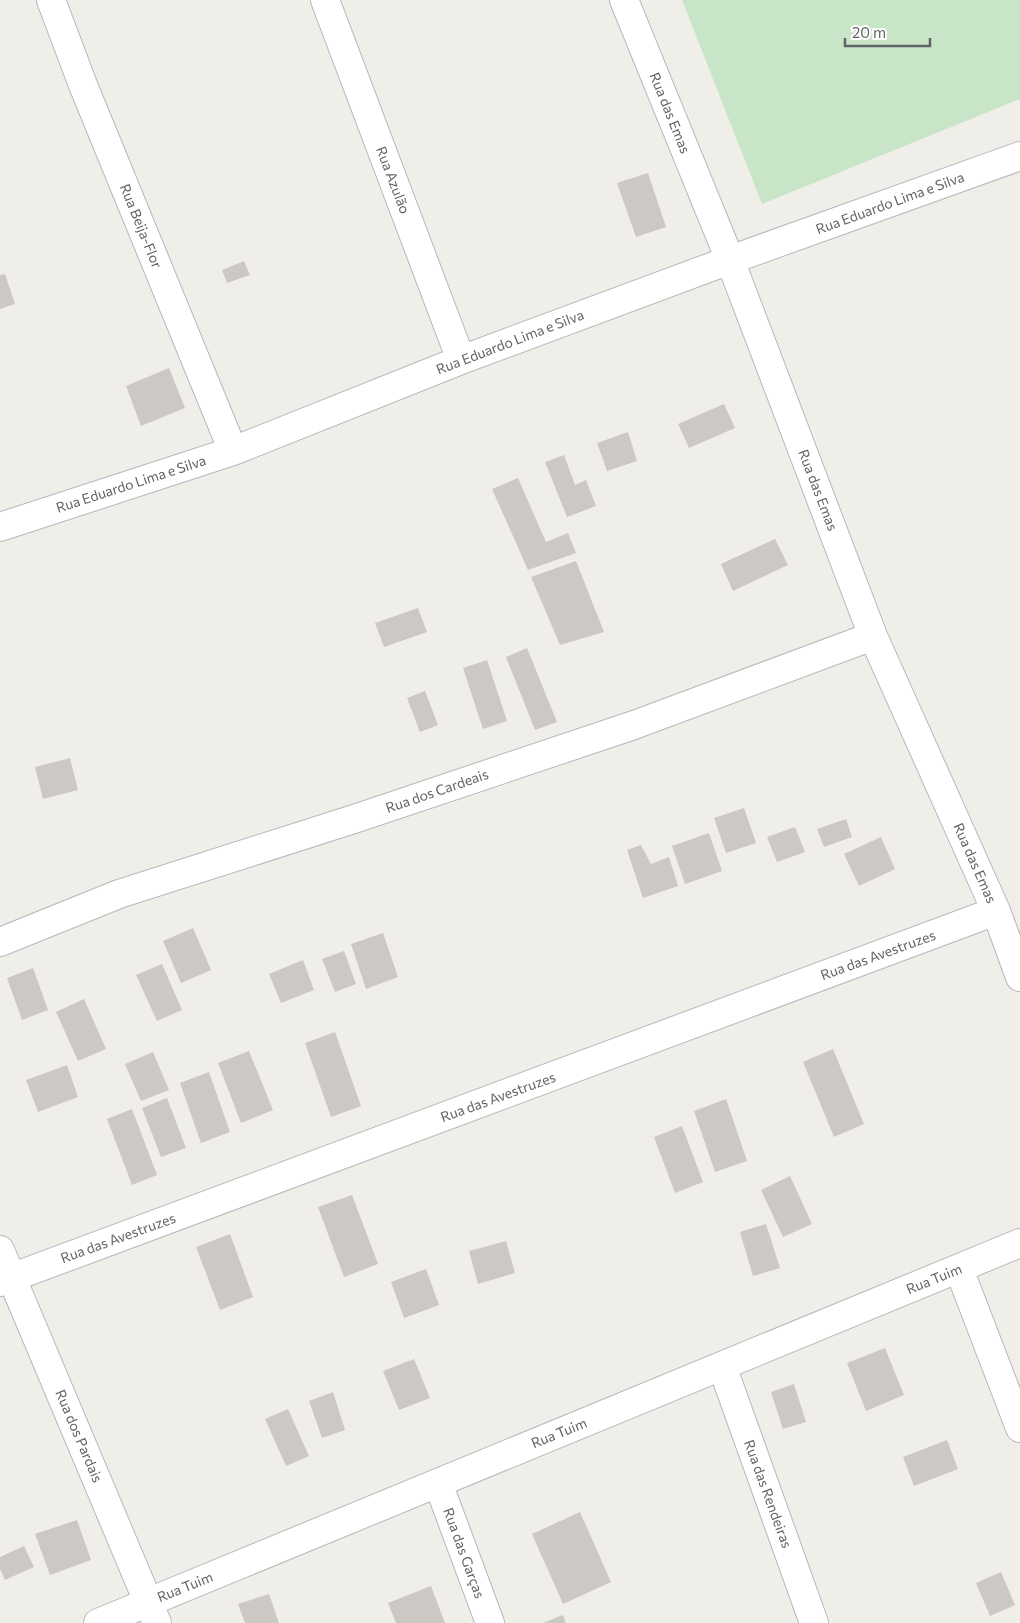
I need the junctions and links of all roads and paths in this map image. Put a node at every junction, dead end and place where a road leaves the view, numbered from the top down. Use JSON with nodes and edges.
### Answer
{"nodes":[{"id":1,"x":51,"y":0,"type":"edge"},
{"id":2,"x":325,"y":0,"type":"edge"},
{"id":3,"x":624,"y":0,"type":"edge"},
{"id":4,"x":1020,"y":156,"type":"edge"},
{"id":5,"x":730,"y":260,"type":"junction"},
{"id":6,"x":461,"y":360,"type":"junction"},
{"id":7,"x":233,"y":451,"type":"junction"},
{"id":8,"x":0,"y":528,"type":"edge"},
{"id":9,"x":873,"y":636,"type":"junction"},
{"id":10,"x":996,"y":911,"type":"junction"},
{"id":11,"x":0,"y":942,"type":"edge"},
{"id":12,"x":1020,"y":977,"type":"edge"},
{"id":13,"x":1020,"y":1243,"type":"edge"},
{"id":14,"x":0,"y":1250,"type":"edge"},
{"id":15,"x":959,"y":1269,"type":"junction"},
{"id":16,"x":5,"y":1280,"type":"edge"},
{"id":17,"x":722,"y":1366,"type":"junction"},
{"id":18,"x":1020,"y":1428,"type":"edge"},
{"id":19,"x":438,"y":1483,"type":"junction"},
{"id":20,"x":153,"y":1612,"type":"edge"},
{"id":21,"x":98,"y":1623,"type":"edge"},
{"id":22,"x":490,"y":1623,"type":"edge"},
{"id":23,"x":814,"y":1623,"type":"edge"}],
"edges":[{"from":1,"to":7,"type":"street","name":"Rua Beija-Flor"},
{"from":2,"to":6,"type":"street","name":"Rua Azulão"},
{"from":3,"to":5,"type":"street","name":"Rua das Emas"},
{"from":4,"to":5,"type":"street","name":"Rua Eduardo Lima e Silva"},
{"from":5,"to":6,"type":"street","name":"Rua Eduardo Lima e Silva"},
{"from":5,"to":9,"type":"street","name":"Rua das Emas"},
{"from":6,"to":7,"type":"street","name":"Rua Eduardo Lima e Silva"},
{"from":7,"to":8,"type":"street","name":"Rua Eduardo Lima e Silva"},
{"from":9,"to":10,"type":"street","name":"Rua das Emas"},
{"from":9,"to":11,"type":"street","name":"Rua dos Cardeais"},
{"from":10,"to":12,"type":"street","name":"Rua das Emas"},
{"from":10,"to":16,"type":"street","name":"Rua das Avestruzes"},
{"from":13,"to":15,"type":"street","name":"Rua Tuim"},
{"from":14,"to":16,"type":"street","name":"Rua dos Pardais"},
{"from":15,"to":17,"type":"street","name":"Rua Tuim"},
{"from":15,"to":18,"type":"street"},
{"from":16,"to":20,"type":"street","name":"Rua dos Pardais"},
{"from":17,"to":19,"type":"street","name":"Rua Tuim"},
{"from":17,"to":23,"type":"street","name":"Rua das Rendeiras"},
{"from":19,"to":20,"type":"street","name":"Rua Tuim"},
{"from":19,"to":22,"type":"street","name":"Rua das Garças"},
{"from":20,"to":21,"type":"street","name":"Rua Tuim"}]}
